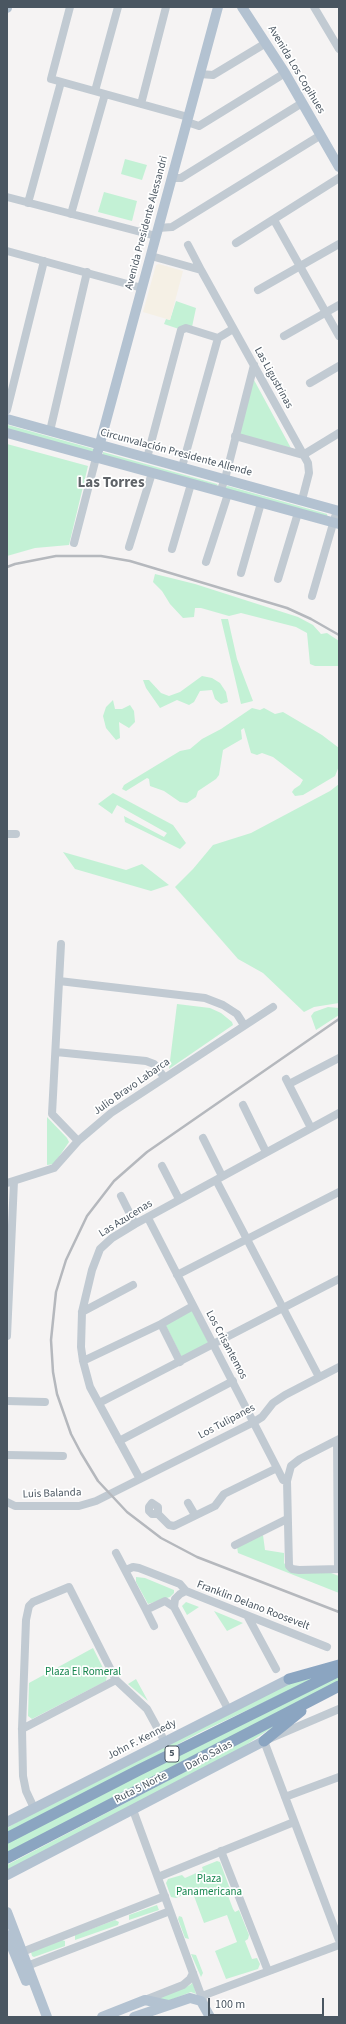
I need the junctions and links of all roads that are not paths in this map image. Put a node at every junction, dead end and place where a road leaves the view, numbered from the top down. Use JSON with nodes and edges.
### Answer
{"nodes":[{"id":1,"x":70,"y":7,"type":"edge"},
{"id":2,"x":118,"y":7,"type":"edge"},
{"id":3,"x":166,"y":7,"type":"edge"},
{"id":4,"x":218,"y":7,"type":"edge"},
{"id":5,"x":242,"y":7,"type":"edge"},
{"id":6,"x":314,"y":7,"type":"edge"},
{"id":7,"x":266,"y":43,"type":"junction"},
{"id":8,"x":338,"y":45,"type":"edge"},
{"id":9,"x":200,"y":74,"type":"junction"},
{"id":10,"x":285,"y":74,"type":"junction"},
{"id":11,"x":61,"y":82,"type":"junction"},
{"id":12,"x":95,"y":91,"type":"junction"},
{"id":13,"x":105,"y":94,"type":"junction"},
{"id":14,"x":302,"y":103,"type":"junction"},
{"id":15,"x":141,"y":104,"type":"junction"},
{"id":16,"x":188,"y":120,"type":"junction"},
{"id":17,"x":321,"y":135,"type":"junction"},
{"id":18,"x":339,"y":167,"type":"edge"},
{"id":19,"x":172,"y":178,"type":"junction"},
{"id":20,"x":339,"y":178,"type":"edge"},
{"id":21,"x":7,"y":197,"type":"edge"},
{"id":22,"x":28,"y":203,"type":"junction"},
{"id":23,"x":71,"y":214,"type":"junction"},
{"id":24,"x":274,"y":220,"type":"junction"},
{"id":25,"x":157,"y":232,"type":"junction"},
{"id":26,"x":236,"y":243,"type":"dead end"},
{"id":27,"x":339,"y":244,"type":"edge"},
{"id":28,"x":188,"y":245,"type":"dead end"},
{"id":29,"x":7,"y":251,"type":"edge"},
{"id":30,"x":151,"y":256,"type":"junction"},
{"id":31,"x":44,"y":261,"type":"junction"},
{"id":32,"x":300,"y":266,"type":"junction"},
{"id":33,"x":201,"y":270,"type":"junction"},
{"id":34,"x":87,"y":272,"type":"junction"},
{"id":35,"x":142,"y":288,"type":"junction"},
{"id":36,"x":258,"y":290,"type":"dead end"},
{"id":37,"x":339,"y":305,"type":"edge"},
{"id":38,"x":327,"y":312,"type":"junction"},
{"id":39,"x":233,"y":329,"type":"junction"},
{"id":40,"x":284,"y":336,"type":"dead end"},
{"id":41,"x":339,"y":336,"type":"edge"},
{"id":42,"x":218,"y":338,"type":"junction"},
{"id":43,"x":254,"y":365,"type":"junction"},
{"id":44,"x":339,"y":366,"type":"edge"},
{"id":45,"x":310,"y":383,"type":"dead end"},
{"id":46,"x":7,"y":410,"type":"edge"},
{"id":47,"x":7,"y":419,"type":"edge"},
{"id":48,"x":50,"y":431,"type":"junction"},
{"id":49,"x":7,"y":433,"type":"edge"},
{"id":50,"x":339,"y":433,"type":"edge"},
{"id":51,"x":235,"y":436,"type":"junction"},
{"id":52,"x":100,"y":444,"type":"junction"},
{"id":53,"x":303,"y":455,"type":"junction"},
{"id":54,"x":96,"y":458,"type":"junction"},
{"id":55,"x":147,"y":458,"type":"junction"},
{"id":56,"x":182,"y":467,"type":"junction"},
{"id":57,"x":152,"y":473,"type":"junction"},
{"id":58,"x":224,"y":479,"type":"junction"},
{"id":59,"x":191,"y":484,"type":"junction"},
{"id":60,"x":224,"y":493,"type":"junction"},
{"id":61,"x":302,"y":500,"type":"junction"},
{"id":62,"x":261,"y":503,"type":"junction"},
{"id":63,"x":338,"y":510,"type":"edge"},
{"id":64,"x":298,"y":513,"type":"junction"},
{"id":65,"x":336,"y":524,"type":"edge"},
{"id":66,"x":74,"y":544,"type":"dead end"},
{"id":67,"x":129,"y":547,"type":"dead end"},
{"id":68,"x":172,"y":549,"type":"dead end"},
{"id":69,"x":206,"y":562,"type":"dead end"},
{"id":70,"x":241,"y":574,"type":"dead end"},
{"id":71,"x":278,"y":579,"type":"dead end"},
{"id":72,"x":312,"y":596,"type":"dead end"},
{"id":73,"x":7,"y":834,"type":"edge"},
{"id":74,"x":16,"y":834,"type":"dead end"},
{"id":75,"x":61,"y":944,"type":"dead end"},
{"id":76,"x":59,"y":981,"type":"junction"},
{"id":77,"x":273,"y":1007,"type":"dead end"},
{"id":78,"x":244,"y":1025,"type":"junction"},
{"id":79,"x":56,"y":1052,"type":"junction"},
{"id":80,"x":339,"y":1058,"type":"edge"},
{"id":81,"x":164,"y":1078,"type":"junction"},
{"id":82,"x":243,"y":1106,"type":"dead end"},
{"id":83,"x":339,"y":1113,"type":"edge"},
{"id":84,"x":311,"y":1128,"type":"junction"},
{"id":85,"x":203,"y":1138,"type":"dead end"},
{"id":86,"x":78,"y":1141,"type":"junction"},
{"id":87,"x":266,"y":1152,"type":"junction"},
{"id":88,"x":162,"y":1166,"type":"dead end"},
{"id":89,"x":219,"y":1178,"type":"junction"},
{"id":90,"x":11,"y":1182,"type":"edge"},
{"id":91,"x":339,"y":1192,"type":"edge"},
{"id":92,"x":121,"y":1196,"type":"dead end"},
{"id":93,"x":179,"y":1199,"type":"junction"},
{"id":94,"x":148,"y":1218,"type":"junction"},
{"id":95,"x":135,"y":1224,"type":"junction"},
{"id":96,"x":247,"y":1239,"type":"junction"},
{"id":97,"x":177,"y":1275,"type":"junction"},
{"id":98,"x":339,"y":1279,"type":"edge"},
{"id":99,"x":133,"y":1285,"type":"dead end"},
{"id":100,"x":193,"y":1306,"type":"junction"},
{"id":101,"x":282,"y":1307,"type":"junction"},
{"id":102,"x":82,"y":1312,"type":"junction"},
{"id":103,"x":161,"y":1324,"type":"junction"},
{"id":104,"x":7,"y":1336,"type":"edge"},
{"id":105,"x":214,"y":1344,"type":"junction"},
{"id":106,"x":83,"y":1361,"type":"junction"},
{"id":107,"x":180,"y":1362,"type":"junction"},
{"id":108,"x":339,"y":1367,"type":"edge"},
{"id":109,"x":319,"y":1377,"type":"junction"},
{"id":110,"x":233,"y":1381,"type":"junction"},
{"id":111,"x":7,"y":1401,"type":"edge"},
{"id":112,"x":45,"y":1402,"type":"dead end"},
{"id":113,"x":99,"y":1403,"type":"junction"},
{"id":114,"x":254,"y":1422,"type":"junction"},
{"id":115,"x":338,"y":1440,"type":"edge"},
{"id":116,"x":119,"y":1441,"type":"junction"},
{"id":117,"x":7,"y":1455,"type":"edge"},
{"id":118,"x":63,"y":1456,"type":"dead end"},
{"id":119,"x":277,"y":1468,"type":"junction"},
{"id":120,"x":140,"y":1480,"type":"junction"},
{"id":121,"x":287,"y":1481,"type":"junction"},
{"id":122,"x":120,"y":1490,"type":"joint"},
{"id":123,"x":7,"y":1502,"type":"edge"},
{"id":124,"x":188,"y":1503,"type":"dead end"},
{"id":125,"x":158,"y":1514,"type":"dead end"},
{"id":126,"x":195,"y":1515,"type":"junction"},
{"id":127,"x":287,"y":1519,"type":"junction"},
{"id":128,"x":235,"y":1545,"type":"dead end"},
{"id":129,"x":116,"y":1553,"type":"dead end"},
{"id":130,"x":338,"y":1569,"type":"edge"},
{"id":131,"x":126,"y":1570,"type":"junction"},
{"id":132,"x":186,"y":1592,"type":"junction"},
{"id":133,"x":174,"y":1607,"type":"junction"},
{"id":134,"x":146,"y":1610,"type":"junction"},
{"id":135,"x":248,"y":1616,"type":"junction"},
{"id":136,"x":154,"y":1626,"type":"dead end"},
{"id":137,"x":327,"y":1647,"type":"dead end"},
{"id":138,"x":339,"y":1665,"type":"edge"},
{"id":139,"x":276,"y":1669,"type":"dead end"},
{"id":140,"x":339,"y":1672,"type":"edge"},
{"id":141,"x":289,"y":1679,"type":"joint"},
{"id":142,"x":116,"y":1680,"type":"junction"},
{"id":143,"x":335,"y":1688,"type":"edge"},
{"id":144,"x":228,"y":1709,"type":"junction"},
{"id":145,"x":339,"y":1709,"type":"edge"},
{"id":146,"x":22,"y":1729,"type":"junction"},
{"id":147,"x":264,"y":1741,"type":"junction"},
{"id":148,"x":165,"y":1742,"type":"junction"},
{"id":149,"x":339,"y":1777,"type":"edge"},
{"id":150,"x":285,"y":1797,"type":"junction"},
{"id":151,"x":34,"y":1808,"type":"junction"},
{"id":152,"x":133,"y":1810,"type":"junction"},
{"id":153,"x":7,"y":1822,"type":"edge"},
{"id":154,"x":294,"y":1822,"type":"junction"},
{"id":155,"x":7,"y":1838,"type":"edge"},
{"id":156,"x":221,"y":1851,"type":"junction"},
{"id":157,"x":7,"y":1858,"type":"edge"},
{"id":158,"x":7,"y":1875,"type":"edge"},
{"id":159,"x":158,"y":1877,"type":"junction"},
{"id":160,"x":165,"y":1896,"type":"junction"},
{"id":161,"x":170,"y":1911,"type":"junction"},
{"id":162,"x":7,"y":1912,"type":"edge"},
{"id":163,"x":121,"y":1914,"type":"junction"},
{"id":164,"x":126,"y":1928,"type":"junction"},
{"id":165,"x":69,"y":1934,"type":"junction"},
{"id":166,"x":7,"y":1935,"type":"edge"},
{"id":167,"x":339,"y":1940,"type":"edge"},
{"id":168,"x":339,"y":1945,"type":"edge"},
{"id":169,"x":74,"y":1948,"type":"junction"},
{"id":170,"x":22,"y":1952,"type":"junction"},
{"id":171,"x":27,"y":1966,"type":"junction"},
{"id":172,"x":268,"y":1971,"type":"junction"},
{"id":173,"x":193,"y":1973,"type":"junction"},
{"id":174,"x":202,"y":1996,"type":"junction"},
{"id":175,"x":145,"y":2000,"type":"junction"},
{"id":176,"x":169,"y":2005,"type":"junction"},
{"id":177,"x":206,"y":2007,"type":"junction"},
{"id":178,"x":41,"y":2016,"type":"edge"},
{"id":179,"x":107,"y":2016,"type":"edge"},
{"id":180,"x":134,"y":2017,"type":"edge"},
{"id":181,"x":210,"y":2017,"type":"edge"}],
"edges":[{"from":1,"to":11,"type":"street"},
{"from":2,"to":12,"type":"street"},
{"from":3,"to":15,"type":"street"},
{"from":4,"to":9,"type":"main road","name":"Avenida Presidente Alessandri"},
{"from":5,"to":7,"type":"main road","name":"Avenida Los Copihues"},
{"from":6,"to":8,"type":"street"},
{"from":7,"to":9,"type":"street"},
{"from":7,"to":10,"type":"main road","name":"Avenida Los Copihues"},
{"from":9,"to":16,"type":"main road","name":"Avenida Presidente Alessandri"},
{"from":10,"to":14,"type":"main road","name":"Avenida Los Copihues"},
{"from":10,"to":16,"type":"street"},
{"from":11,"to":12,"type":"street"},
{"from":11,"to":22,"type":"street"},
{"from":12,"to":13,"type":"street"},
{"from":13,"to":15,"type":"street"},
{"from":13,"to":23,"type":"street"},
{"from":14,"to":17,"type":"main road","name":"Avenida Los Copihues"},
{"from":14,"to":19,"type":"street"},
{"from":15,"to":16,"type":"street"},
{"from":16,"to":19,"type":"main road","name":"Avenida Presidente Alessandri"},
{"from":17,"to":18,"type":"main road","name":"Avenida Los Copihues"},
{"from":17,"to":25,"type":"street"},
{"from":19,"to":25,"type":"main road","name":"Avenida Presidente Alessandri"},
{"from":20,"to":24,"type":"street"},
{"from":21,"to":22,"type":"street"},
{"from":22,"to":23,"type":"street"},
{"from":23,"to":25,"type":"street"},
{"from":24,"to":26,"type":"street"},
{"from":24,"to":32,"type":"street"},
{"from":25,"to":30,"type":"main road","name":"Avenida Presidente Alessandri"},
{"from":27,"to":32,"type":"street"},
{"from":28,"to":33,"type":"street","name":"Las Ligustrinas"},
{"from":29,"to":31,"type":"street"},
{"from":30,"to":33,"type":"street"},
{"from":30,"to":35,"type":"main road","name":"Avenida Presidente Alessandri"},
{"from":31,"to":34,"type":"street"},
{"from":31,"to":46,"type":"street"},
{"from":32,"to":36,"type":"street"},
{"from":32,"to":38,"type":"street"},
{"from":33,"to":39,"type":"street","name":"Las Ligustrinas"},
{"from":34,"to":35,"type":"street"},
{"from":34,"to":48,"type":"street"},
{"from":35,"to":52,"type":"main road","name":"Avenida Presidente Alessandri"},
{"from":37,"to":38,"type":"street"},
{"from":38,"to":40,"type":"street"},
{"from":38,"to":41,"type":"street"},
{"from":39,"to":42,"type":"street"},
{"from":39,"to":43,"type":"street","name":"Las Ligustrinas"},
{"from":42,"to":55,"type":"street"},
{"from":42,"to":56,"type":"street"},
{"from":43,"to":51,"type":"street"},
{"from":43,"to":53,"type":"street","name":"Las Ligustrinas"},
{"from":44,"to":45,"type":"street"},
{"from":47,"to":48,"type":"main road","name":"Circunvalación Presidente Allende"},
{"from":48,"to":52,"type":"main road","name":"Circunvalación Presidente Allende"},
{"from":49,"to":54,"type":"main road"},
{"from":50,"to":53,"type":"street"},
{"from":51,"to":53,"type":"street"},
{"from":51,"to":58,"type":"street"},
{"from":52,"to":54,"type":"main road","name":"Avenida Presidente Alessandri"},
{"from":52,"to":55,"type":"main road","name":"Circunvalación Presidente Allende"},
{"from":53,"to":61,"type":"street","name":"Las Ligustrinas"},
{"from":54,"to":57,"type":"main road"},
{"from":54,"to":66,"type":"street"},
{"from":55,"to":56,"type":"main road","name":"Circunvalación Presidente Allende"},
{"from":56,"to":58,"type":"main road","name":"Circunvalación Presidente Allende"},
{"from":57,"to":59,"type":"main road"},
{"from":57,"to":67,"type":"street"},
{"from":58,"to":60,"type":"street"},
{"from":58,"to":61,"type":"main road","name":"Circunvalación Presidente Allende"},
{"from":59,"to":60,"type":"main road"},
{"from":59,"to":68,"type":"street"},
{"from":60,"to":62,"type":"main road"},
{"from":60,"to":69,"type":"street"},
{"from":61,"to":63,"type":"main road","name":"Circunvalación Presidente Allende"},
{"from":62,"to":64,"type":"main road"},
{"from":62,"to":70,"type":"street"},
{"from":63,"to":65,"type":"street"},
{"from":64,"to":65,"type":"main road"},
{"from":64,"to":71,"type":"street"},
{"from":65,"to":72,"type":"street"},
{"from":73,"to":74,"type":"street"},
{"from":75,"to":76,"type":"street"},
{"from":76,"to":78,"type":"street"},
{"from":76,"to":79,"type":"street"},
{"from":77,"to":78,"type":"street","name":"Julio Bravo Labarca"},
{"from":78,"to":81,"type":"street","name":"Julio Bravo Labarca"},
{"from":79,"to":81,"type":"street"},
{"from":79,"to":86,"type":"street"},
{"from":80,"to":84,"type":"street"},
{"from":81,"to":86,"type":"street","name":"Julio Bravo Labarca"},
{"from":82,"to":87,"type":"street"},
{"from":83,"to":84,"type":"street","name":"Las Azucenas"},
{"from":84,"to":87,"type":"street","name":"Las Azucenas"},
{"from":85,"to":89,"type":"street"},
{"from":86,"to":90,"type":"street","name":"Julio Bravo Labarca"},
{"from":87,"to":89,"type":"street","name":"Las Azucenas"},
{"from":88,"to":93,"type":"street"},
{"from":89,"to":93,"type":"street","name":"Las Azucenas"},
{"from":89,"to":96,"type":"street"},
{"from":90,"to":104,"type":"street"},
{"from":91,"to":96,"type":"street"},
{"from":92,"to":95,"type":"street"},
{"from":93,"to":94,"type":"street","name":"Las Azucenas"},
{"from":94,"to":95,"type":"street","name":"Las Azucenas"},
{"from":94,"to":97,"type":"street","name":"Los Crisantemos"},
{"from":95,"to":102,"type":"street","name":"Las Azucenas"},
{"from":96,"to":97,"type":"street"},
{"from":96,"to":101,"type":"street"},
{"from":97,"to":100,"type":"street","name":"Los Crisantemos"},
{"from":98,"to":101,"type":"street"},
{"from":99,"to":102,"type":"street"},
{"from":100,"to":103,"type":"street"},
{"from":100,"to":105,"type":"street","name":"Los Crisantemos"},
{"from":101,"to":105,"type":"street"},
{"from":101,"to":109,"type":"street"},
{"from":102,"to":106,"type":"street","name":"Las Azucenas"},
{"from":103,"to":106,"type":"street"},
{"from":103,"to":107,"type":"street"},
{"from":105,"to":107,"type":"street"},
{"from":105,"to":110,"type":"street","name":"Los Crisantemos"},
{"from":106,"to":113,"type":"street","name":"Las Azucenas"},
{"from":107,"to":113,"type":"street"},
{"from":108,"to":109,"type":"street","name":"Los Tulipanes"},
{"from":109,"to":114,"type":"street","name":"Los Tulipanes"},
{"from":110,"to":114,"type":"street","name":"Los Crisantemos"},
{"from":110,"to":116,"type":"street"},
{"from":111,"to":112,"type":"street"},
{"from":113,"to":116,"type":"street","name":"Las Azucenas"},
{"from":114,"to":119,"type":"street","name":"Los Crisantemos"},
{"from":114,"to":120,"type":"street","name":"Los Tulipanes"},
{"from":115,"to":121,"type":"street"},
{"from":115,"to":130,"type":"street"},
{"from":116,"to":120,"type":"street","name":"Las Azucenas"},
{"from":117,"to":118,"type":"street"},
{"from":119,"to":121,"type":"street","name":"Los Crisantemos"},
{"from":119,"to":126,"type":"street"},
{"from":120,"to":122,"type":"street","name":"Los Tulipanes"},
{"from":121,"to":127,"type":"street"},
{"from":122,"to":123,"type":"street","name":"Luis Balanda"},
{"from":124,"to":126,"type":"street"},
{"from":125,"to":126,"type":"street"},
{"from":127,"to":128,"type":"street"},
{"from":127,"to":130,"type":"street"},
{"from":129,"to":131,"type":"street"},
{"from":131,"to":132,"type":"street"},
{"from":131,"to":134,"type":"street"},
{"from":132,"to":133,"type":"street","name":"Franklin Delano Roosevelt"},
{"from":132,"to":135,"type":"street","name":"Franklin Delano Roosevelt"},
{"from":133,"to":134,"type":"street"},
{"from":133,"to":144,"type":"street"},
{"from":134,"to":136,"type":"street"},
{"from":135,"to":137,"type":"street","name":"Franklin Delano Roosevelt"},
{"from":135,"to":139,"type":"street"},
{"from":138,"to":141,"type":"highway"},
{"from":140,"to":155,"type":"highway","name":"Ruta 5 Norte","number":"5"},
{"from":141,"to":144,"type":"main road","name":"John F. Kennedy"},
{"from":142,"to":146,"type":"street"},
{"from":142,"to":146,"type":"street"},
{"from":142,"to":148,"type":"street"},
{"from":143,"to":147,"type":"highway"},
{"from":143,"to":157,"type":"highway","name":"Ruta 5 Norte","number":"5"},
{"from":144,"to":148,"type":"main road","name":"John F. Kennedy"},
{"from":145,"to":147,"type":"street","name":"Darío Salas"},
{"from":146,"to":151,"type":"street"},
{"from":147,"to":150,"type":"street"},
{"from":147,"to":152,"type":"main road","name":"Darío Salas"},
{"from":148,"to":151,"type":"main road","name":"John F. Kennedy"},
{"from":149,"to":150,"type":"street"},
{"from":150,"to":154,"type":"street"},
{"from":151,"to":153,"type":"main road","name":"John F. Kennedy"},
{"from":152,"to":158,"type":"main road","name":"Darío Salas"},
{"from":152,"to":159,"type":"street"},
{"from":154,"to":156,"type":"street"},
{"from":154,"to":167,"type":"street"},
{"from":156,"to":159,"type":"street"},
{"from":156,"to":172,"type":"street"},
{"from":159,"to":160,"type":"street"},
{"from":160,"to":161,"type":"street"},
{"from":160,"to":163,"type":"street"},
{"from":161,"to":164,"type":"street"},
{"from":161,"to":173,"type":"street"},
{"from":162,"to":170,"type":"main road"},
{"from":163,"to":164,"type":"street"},
{"from":163,"to":165,"type":"street"},
{"from":164,"to":169,"type":"street"},
{"from":165,"to":169,"type":"street"},
{"from":165,"to":170,"type":"street"},
{"from":166,"to":178,"type":"main road"},
{"from":168,"to":172,"type":"street"},
{"from":169,"to":171,"type":"street"},
{"from":170,"to":171,"type":"main road"},
{"from":171,"to":178,"type":"main road"},
{"from":172,"to":174,"type":"street"},
{"from":173,"to":174,"type":"street"},
{"from":173,"to":175,"type":"street"},
{"from":174,"to":177,"type":"street"},
{"from":175,"to":176,"type":"main road"},
{"from":175,"to":179,"type":"main road"},
{"from":176,"to":177,"type":"main road"},
{"from":176,"to":180,"type":"main road"},
{"from":177,"to":181,"type":"main road"}]}
